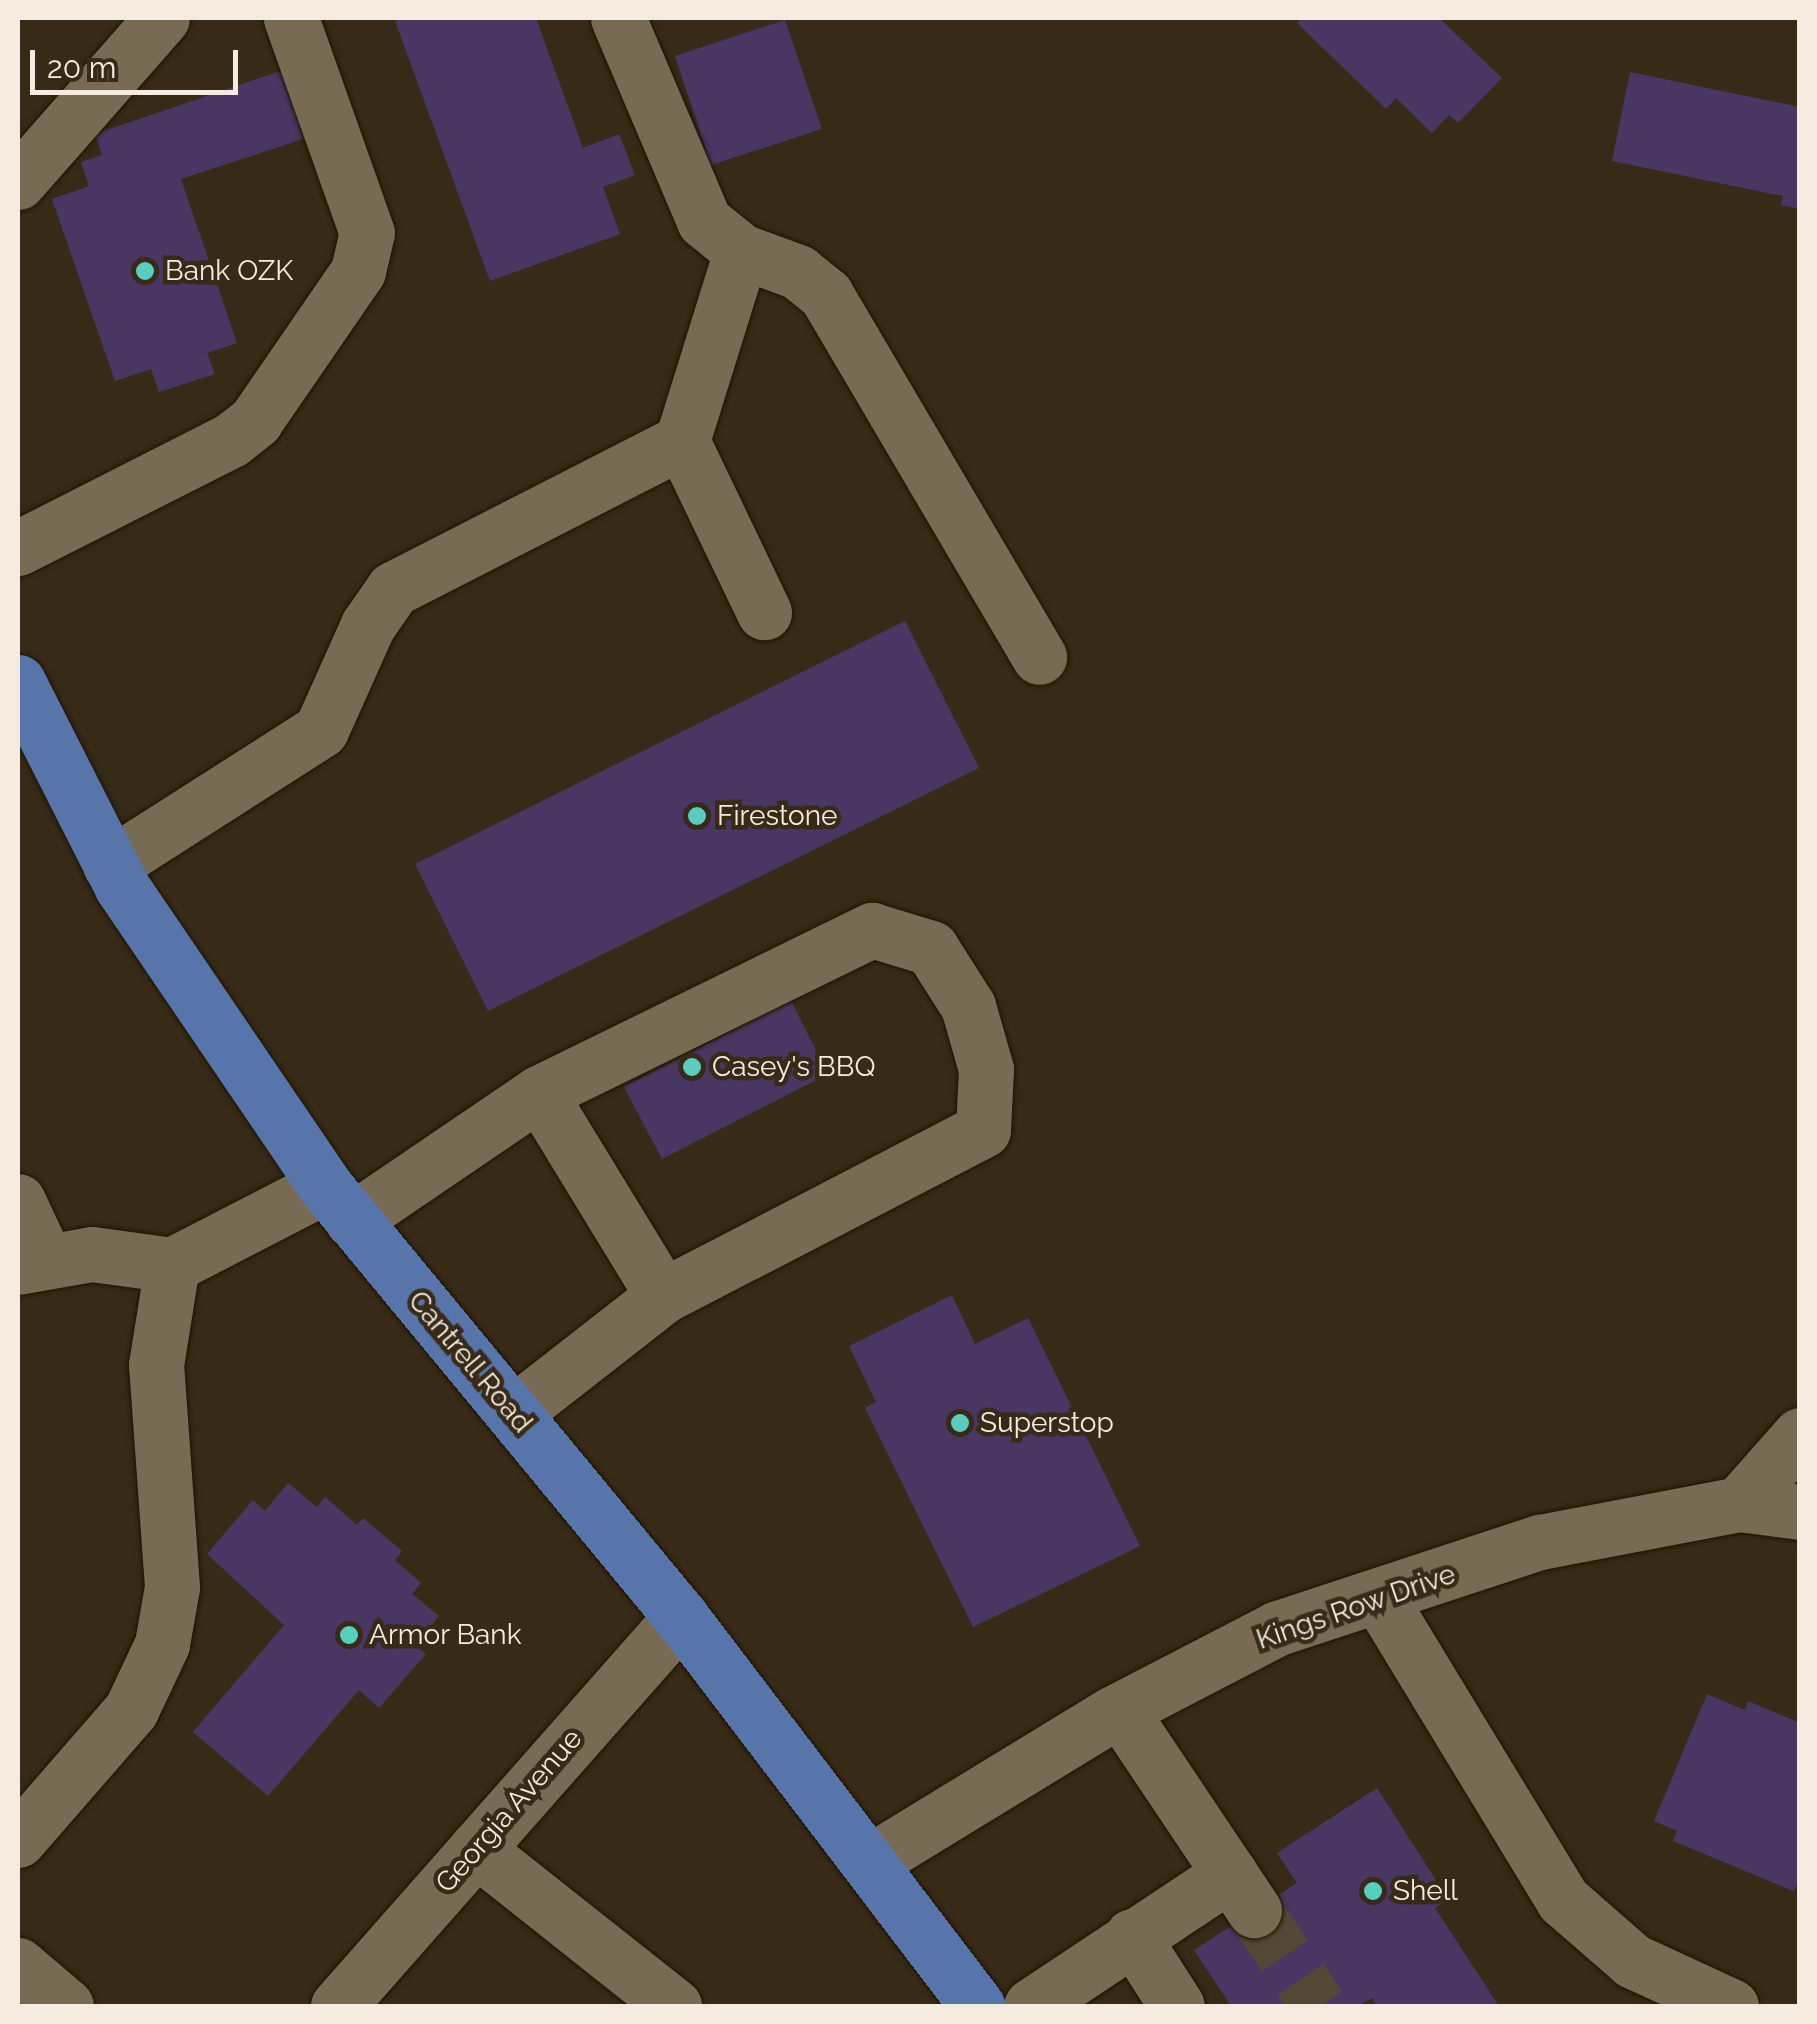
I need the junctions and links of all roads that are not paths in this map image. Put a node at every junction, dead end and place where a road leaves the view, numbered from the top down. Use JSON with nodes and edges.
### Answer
{"nodes":[{"id":1,"x":162,"y":18,"type":"edge"},
{"id":2,"x":291,"y":18,"type":"edge"},
{"id":3,"x":618,"y":18,"type":"edge"},
{"id":4,"x":18,"y":182,"type":"edge"},
{"id":5,"x":741,"y":251,"type":"junction"},
{"id":6,"x":682,"y":441,"type":"junction"},
{"id":7,"x":18,"y":548,"type":"edge"},
{"id":8,"x":764,"y":612,"type":"dead end"},
{"id":9,"x":1039,"y":658,"type":"dead end"},
{"id":10,"x":18,"y":682,"type":"edge"},
{"id":11,"x":110,"y":864,"type":"junction"},
{"id":12,"x":539,"y":1093,"type":"junction"},
{"id":13,"x":18,"y":1201,"type":"edge"},
{"id":14,"x":339,"y":1203,"type":"junction"},
{"id":15,"x":32,"y":1263,"type":"edge"},
{"id":16,"x":172,"y":1265,"type":"junction"},
{"id":17,"x":663,"y":1296,"type":"junction"},
{"id":18,"x":513,"y":1414,"type":"junction"},
{"id":19,"x":1800,"y":1436,"type":"edge"},
{"id":20,"x":1738,"y":1504,"type":"junction"},
{"id":21,"x":1800,"y":1512,"type":"edge"},
{"id":22,"x":1380,"y":1599,"type":"junction"},
{"id":23,"x":681,"y":1617,"type":"junction"},
{"id":24,"x":1120,"y":1710,"type":"junction"},
{"id":25,"x":18,"y":1840,"type":"edge"},
{"id":26,"x":476,"y":1849,"type":"junction"},
{"id":27,"x":870,"y":1861,"type":"junction"},
{"id":28,"x":1132,"y":1936,"type":"junction"},
{"id":29,"x":18,"y":1965,"type":"edge"},
{"id":30,"x":640,"y":1997,"type":"edge"},
{"id":31,"x":66,"y":2006,"type":"edge"},
{"id":32,"x":338,"y":2006,"type":"edge"},
{"id":33,"x":977,"y":2006,"type":"edge"},
{"id":34,"x":1030,"y":2006,"type":"edge"},
{"id":35,"x":1177,"y":2006,"type":"edge"},
{"id":36,"x":1731,"y":2006,"type":"edge"}],
"edges":[{"from":1,"to":4,"type":"street"},
{"from":2,"to":7,"type":"street"},
{"from":3,"to":5,"type":"street"},
{"from":5,"to":6,"type":"street"},
{"from":5,"to":9,"type":"street"},
{"from":6,"to":8,"type":"street"},
{"from":6,"to":11,"type":"street"},
{"from":10,"to":11,"type":"main road","name":"Cantrell Road"},
{"from":11,"to":14,"type":"main road","name":"Cantrell Road"},
{"from":12,"to":14,"type":"street"},
{"from":12,"to":17,"type":"street"},
{"from":12,"to":17,"type":"street"},
{"from":13,"to":15,"type":"street"},
{"from":14,"to":16,"type":"street"},
{"from":14,"to":18,"type":"main road","name":"Cantrell Road"},
{"from":15,"to":16,"type":"street"},
{"from":16,"to":25,"type":"street"},
{"from":17,"to":18,"type":"street"},
{"from":18,"to":23,"type":"main road","name":"Cantrell Road"},
{"from":19,"to":20,"type":"street"},
{"from":20,"to":21,"type":"street","name":"Kings Row Drive"},
{"from":20,"to":22,"type":"street","name":"Kings Row Drive"},
{"from":22,"to":24,"type":"street","name":"Kings Row Drive"},
{"from":22,"to":36,"type":"street"},
{"from":23,"to":26,"type":"street","name":"Georgia Avenue"},
{"from":23,"to":27,"type":"main road","name":"Cantrell Road"},
{"from":24,"to":27,"type":"street","name":"Kings Row Drive"},
{"from":24,"to":28,"type":"street"},
{"from":26,"to":30,"type":"street"},
{"from":26,"to":32,"type":"street","name":"Georgia Avenue"},
{"from":27,"to":33,"type":"main road","name":"Cantrell Road"},
{"from":28,"to":34,"type":"street"},
{"from":28,"to":35,"type":"street"},
{"from":29,"to":31,"type":"street"}]}
